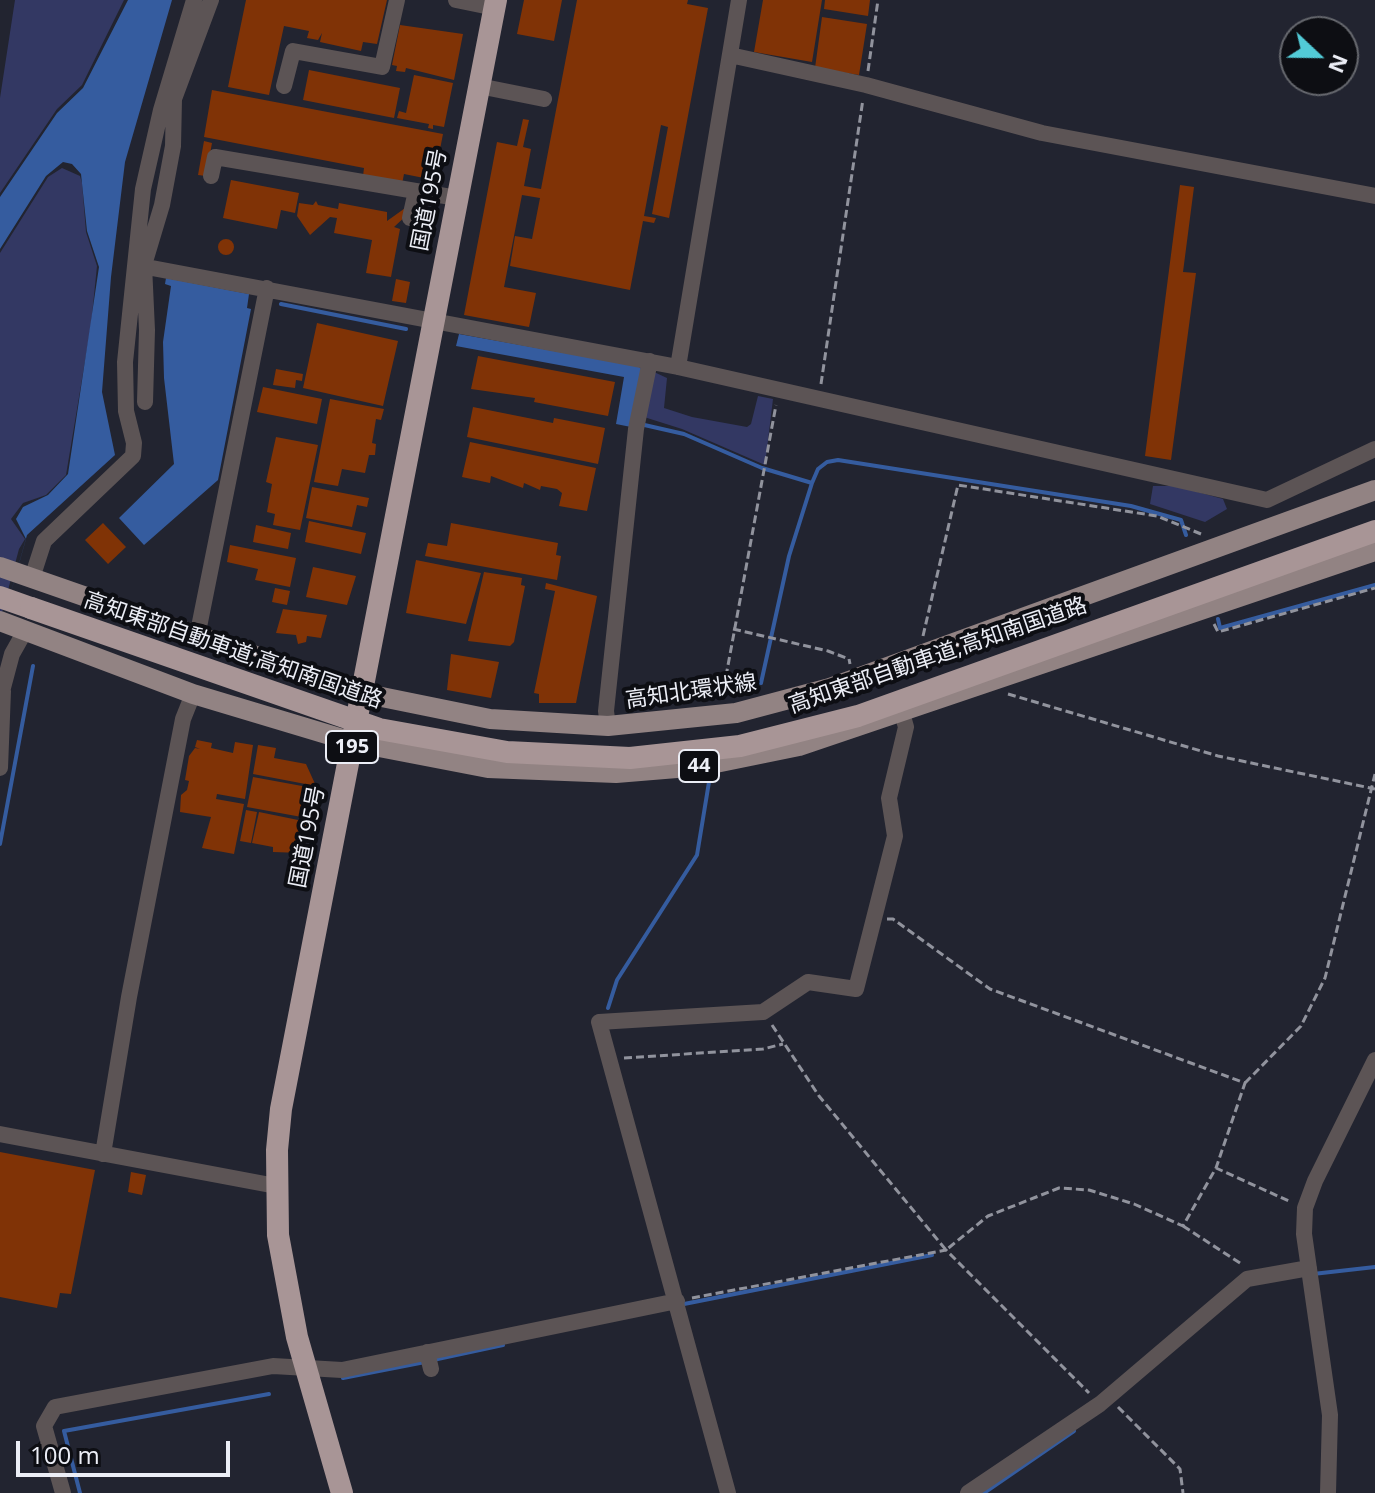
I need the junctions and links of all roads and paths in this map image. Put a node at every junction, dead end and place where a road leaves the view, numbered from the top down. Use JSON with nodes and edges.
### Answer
{"nodes":[{"id":1,"x":194,"y":0,"type":"edge"},
{"id":2,"x":211,"y":0,"type":"edge"},
{"id":3,"x":397,"y":0,"type":"edge"},
{"id":4,"x":456,"y":0,"type":"edge"},
{"id":5,"x":739,"y":0,"type":"edge"},
{"id":6,"x":878,"y":0,"type":"edge"},
{"id":7,"x":496,"y":4,"type":"edge"},
{"id":8,"x":730,"y":55,"type":"junction"},
{"id":9,"x":174,"y":83,"type":"junction"},
{"id":10,"x":866,"y":85,"type":"junction"},
{"id":11,"x":284,"y":86,"type":"dead end"},
{"id":12,"x":479,"y":86,"type":"junction"},
{"id":13,"x":544,"y":99,"type":"dead end"},
{"id":14,"x":211,"y":176,"type":"dead end"},
{"id":15,"x":416,"y":191,"type":"junction"},
{"id":16,"x":1375,"y":196,"type":"edge"},
{"id":17,"x":457,"y":198,"type":"junction"},
{"id":18,"x":410,"y":218,"type":"dead end"},
{"id":19,"x":140,"y":265,"type":"junction"},
{"id":20,"x":267,"y":288,"type":"junction"},
{"id":21,"x":432,"y":321,"type":"junction"},
{"id":22,"x":650,"y":361,"type":"junction"},
{"id":23,"x":678,"y":367,"type":"junction"},
{"id":24,"x":778,"y":389,"type":"junction"},
{"id":25,"x":820,"y":399,"type":"junction"},
{"id":26,"x":145,"y":402,"type":"dead end"},
{"id":27,"x":1375,"y":449,"type":"edge"},
{"id":28,"x":1375,"y":490,"type":"edge"},
{"id":29,"x":1267,"y":500,"type":"junction"},
{"id":30,"x":1281,"y":524,"type":"junction"},
{"id":31,"x":1375,"y":531,"type":"edge"},
{"id":32,"x":1204,"y":536,"type":"dead end"},
{"id":33,"x":1375,"y":551,"type":"edge"},
{"id":34,"x":24,"y":575,"type":"edge"},
{"id":35,"x":1375,"y":588,"type":"edge"},
{"id":36,"x":7,"y":600,"type":"edge"},
{"id":37,"x":1212,"y":618,"type":"dead end"},
{"id":38,"x":12,"y":626,"type":"edge"},
{"id":39,"x":733,"y":629,"type":"junction"},
{"id":40,"x":197,"y":637,"type":"junction"},
{"id":41,"x":923,"y":639,"type":"dead end"},
{"id":42,"x":853,"y":680,"type":"junction"},
{"id":43,"x":1004,"y":691,"type":"dead end"},
{"id":44,"x":362,"y":693,"type":"junction"},
{"id":45,"x":193,"y":694,"type":"junction"},
{"id":46,"x":675,"y":694,"type":"dead end"},
{"id":47,"x":1,"y":695,"type":"edge"},
{"id":48,"x":902,"y":713,"type":"junction"},
{"id":49,"x":608,"y":726,"type":"junction"},
{"id":50,"x":353,"y":742,"type":"junction"},
{"id":51,"x":0,"y":768,"type":"edge"},
{"id":52,"x":1375,"y":774,"type":"edge"},
{"id":53,"x":1373,"y":789,"type":"edge"},
{"id":54,"x":876,"y":919,"type":"junction"},
{"id":55,"x":766,"y":1010,"type":"junction"},
{"id":56,"x":784,"y":1044,"type":"junction"},
{"id":57,"x":612,"y":1058,"type":"junction"},
{"id":58,"x":1375,"y":1060,"type":"edge"},
{"id":59,"x":1245,"y":1083,"type":"junction"},
{"id":60,"x":0,"y":1134,"type":"edge"},
{"id":61,"x":103,"y":1154,"type":"junction"},
{"id":62,"x":1216,"y":1168,"type":"junction"},
{"id":63,"x":276,"y":1186,"type":"junction"},
{"id":64,"x":1305,"y":1208,"type":"junction"},
{"id":65,"x":1183,"y":1226,"type":"junction"},
{"id":66,"x":946,"y":1250,"type":"junction"},
{"id":67,"x":1310,"y":1276,"type":"junction"},
{"id":68,"x":1247,"y":1279,"type":"junction"},
{"id":69,"x":677,"y":1301,"type":"junction"},
{"id":70,"x":427,"y":1352,"type":"junction"},
{"id":71,"x":305,"y":1366,"type":"junction"},
{"id":72,"x":431,"y":1369,"type":"dead end"},
{"id":73,"x":1108,"y":1404,"type":"junction"},
{"id":74,"x":63,"y":1493,"type":"edge"},
{"id":75,"x":342,"y":1493,"type":"edge"},
{"id":76,"x":728,"y":1493,"type":"edge"},
{"id":77,"x":968,"y":1493,"type":"edge"},
{"id":78,"x":1183,"y":1493,"type":"edge"},
{"id":79,"x":1328,"y":1493,"type":"edge"}],
"edges":[{"from":1,"to":9,"type":"street"},
{"from":2,"to":9,"type":"street"},
{"from":3,"to":11,"type":"street"},
{"from":4,"to":7,"type":"street"},
{"from":5,"to":8,"type":"street"},
{"from":6,"to":10,"type":"path"},
{"from":7,"to":12,"type":"highway","name":"国道195号","number":"195"},
{"from":8,"to":10,"type":"street"},
{"from":8,"to":23,"type":"street"},
{"from":9,"to":19,"type":"street"},
{"from":10,"to":16,"type":"street"},
{"from":10,"to":25,"type":"path"},
{"from":12,"to":13,"type":"street"},
{"from":12,"to":17,"type":"highway","name":"国道195号","number":"195"},
{"from":14,"to":15,"type":"street"},
{"from":15,"to":17,"type":"street"},
{"from":15,"to":18,"type":"street"},
{"from":17,"to":21,"type":"highway","name":"国道195号","number":"195"},
{"from":19,"to":20,"type":"street"},
{"from":19,"to":26,"type":"street"},
{"from":19,"to":34,"type":"street"},
{"from":20,"to":21,"type":"street"},
{"from":20,"to":40,"type":"street"},
{"from":21,"to":22,"type":"street"},
{"from":21,"to":44,"type":"highway","name":"国道195号","number":"195"},
{"from":22,"to":23,"type":"street"},
{"from":22,"to":49,"type":"street"},
{"from":23,"to":24,"type":"street"},
{"from":24,"to":25,"type":"street"},
{"from":24,"to":39,"type":"path"},
{"from":25,"to":29,"type":"street"},
{"from":27,"to":29,"type":"street"},
{"from":28,"to":30,"type":"main road","name":"高知北環状線","number":"44"},
{"from":29,"to":30,"type":"street"},
{"from":30,"to":42,"type":"main road","name":"高知北環状線","number":"44"},
{"from":31,"to":36,"type":"highway","name":"高知東部自動車道;高知南国道路","bridge":true},
{"from":32,"to":41,"type":"path"},
{"from":33,"to":48,"type":"main road","number":"44"},
{"from":34,"to":40,"type":"main road","name":"高知北環状線","number":"44"},
{"from":35,"to":37,"type":"path"},
{"from":38,"to":45,"type":"main road","number":"44"},
{"from":38,"to":47,"type":"street"},
{"from":39,"to":42,"type":"path"},
{"from":39,"to":46,"type":"path"},
{"from":40,"to":44,"type":"main road","name":"高知北環状線","number":"44"},
{"from":42,"to":49,"type":"main road","name":"高知北環状線","number":"44"},
{"from":43,"to":53,"type":"path"},
{"from":44,"to":49,"type":"main road","name":"高知北環状線","number":"44"},
{"from":44,"to":50,"type":"highway","name":"国道195号","number":"195"},
{"from":45,"to":50,"type":"main road","number":"44"},
{"from":45,"to":61,"type":"street"},
{"from":47,"to":51,"type":"street"},
{"from":48,"to":50,"type":"main road","number":"44"},
{"from":48,"to":54,"type":"street"},
{"from":50,"to":63,"type":"highway","name":"国道195号","number":"195"},
{"from":52,"to":53,"type":"path"},
{"from":53,"to":59,"type":"path"},
{"from":54,"to":55,"type":"street"},
{"from":54,"to":59,"type":"path"},
{"from":55,"to":56,"type":"path"},
{"from":55,"to":57,"type":"street"},
{"from":56,"to":57,"type":"path"},
{"from":56,"to":66,"type":"path"},
{"from":57,"to":69,"type":"street"},
{"from":58,"to":64,"type":"street"},
{"from":59,"to":62,"type":"path"},
{"from":60,"to":61,"type":"street"},
{"from":61,"to":63,"type":"street"},
{"from":62,"to":64,"type":"path"},
{"from":62,"to":65,"type":"path"},
{"from":63,"to":71,"type":"highway","name":"国道195号","number":"195"},
{"from":64,"to":67,"type":"street"},
{"from":65,"to":66,"type":"path"},
{"from":65,"to":68,"type":"path"},
{"from":66,"to":69,"type":"path"},
{"from":66,"to":73,"type":"path"},
{"from":67,"to":68,"type":"street"},
{"from":67,"to":79,"type":"street"},
{"from":68,"to":73,"type":"street"},
{"from":69,"to":70,"type":"street"},
{"from":69,"to":76,"type":"street"},
{"from":70,"to":71,"type":"street"},
{"from":70,"to":72,"type":"street"},
{"from":71,"to":74,"type":"street"},
{"from":71,"to":75,"type":"highway","name":"国道195号","number":"195"},
{"from":73,"to":77,"type":"street"},
{"from":73,"to":78,"type":"path"}]}
